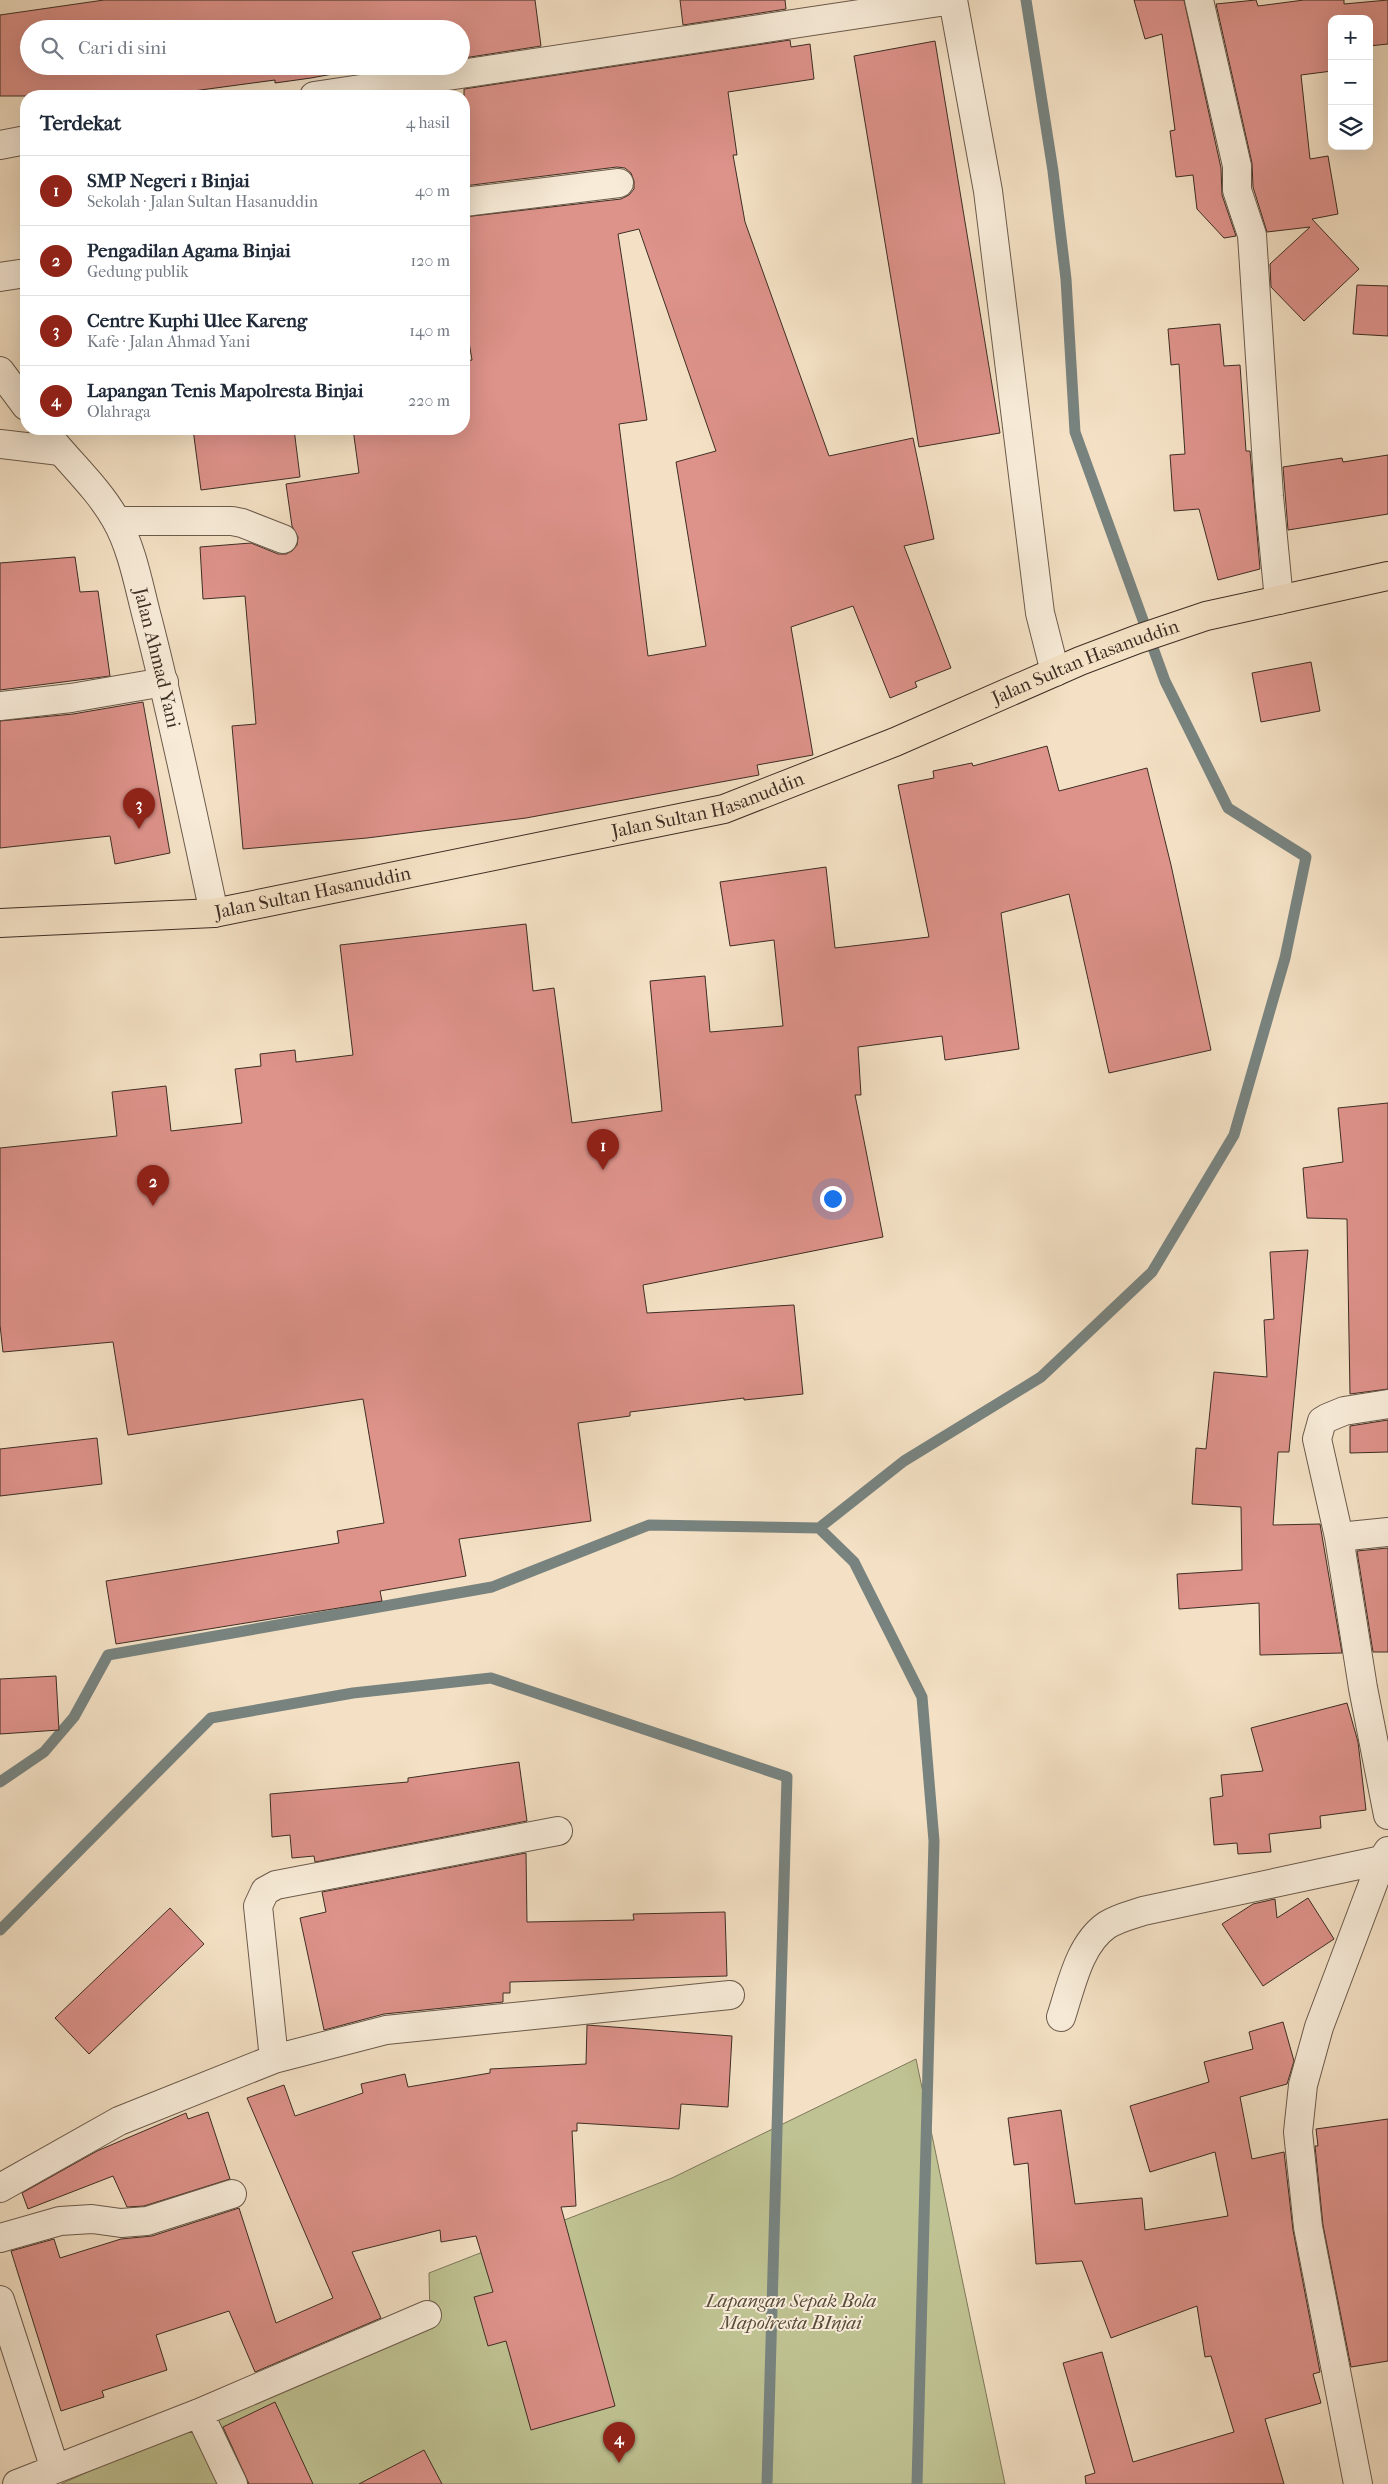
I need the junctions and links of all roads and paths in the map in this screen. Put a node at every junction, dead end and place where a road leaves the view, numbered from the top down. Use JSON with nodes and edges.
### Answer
{"nodes":[{"id":1,"x":1199,"y":0,"type":"edge"},
{"id":2,"x":470,"y":73,"type":"edge"},
{"id":3,"x":454,"y":75,"type":"edge"},
{"id":4,"x":354,"y":90,"type":"edge"},
{"id":5,"x":20,"y":141,"type":"edge"},
{"id":6,"x":0,"y":145,"type":"edge"},
{"id":7,"x":619,"y":183,"type":"dead end"},
{"id":8,"x":470,"y":201,"type":"edge"},
{"id":9,"x":20,"y":274,"type":"edge"},
{"id":10,"x":0,"y":277,"type":"edge"},
{"id":11,"x":0,"y":371,"type":"edge"},
{"id":12,"x":20,"y":398,"type":"edge"},
{"id":13,"x":48,"y":435,"type":"edge"},
{"id":14,"x":0,"y":444,"type":"edge"},
{"id":15,"x":60,"y":451,"type":"junction"},
{"id":16,"x":117,"y":521,"type":"junction"},
{"id":17,"x":283,"y":540,"type":"dead end"},
{"id":18,"x":1388,"y":576,"type":"edge"},
{"id":19,"x":1279,"y":600,"type":"junction"},
{"id":20,"x":1055,"y":672,"type":"junction"},
{"id":21,"x":164,"y":682,"type":"junction"},
{"id":22,"x":0,"y":706,"type":"edge"},
{"id":23,"x":214,"y":913,"type":"junction"},
{"id":24,"x":0,"y":923,"type":"edge"},
{"id":25,"x":1388,"y":1404,"type":"edge"},
{"id":26,"x":1388,"y":1532,"type":"edge"},
{"id":27,"x":1339,"y":1538,"type":"junction"},
{"id":28,"x":1388,"y":1815,"type":"edge"},
{"id":29,"x":558,"y":1831,"type":"dead end"},
{"id":30,"x":1385,"y":1856,"type":"edge"},
{"id":31,"x":730,"y":1995,"type":"dead end"},
{"id":32,"x":1061,"y":2017,"type":"dead end"},
{"id":33,"x":274,"y":2059,"type":"junction"},
{"id":34,"x":0,"y":2188,"type":"edge"},
{"id":35,"x":232,"y":2194,"type":"dead end"},
{"id":36,"x":0,"y":2238,"type":"edge"},
{"id":37,"x":0,"y":2300,"type":"edge"},
{"id":38,"x":427,"y":2314,"type":"dead end"},
{"id":39,"x":199,"y":2412,"type":"junction"},
{"id":40,"x":55,"y":2469,"type":"junction"},
{"id":41,"x":17,"y":2484,"type":"edge"},
{"id":42,"x":233,"y":2484,"type":"edge"},
{"id":43,"x":1358,"y":2484,"type":"edge"}],
"edges":[{"from":1,"to":19,"type":"street"},
{"from":2,"to":20,"type":"street"},
{"from":3,"to":4,"type":"street"},
{"from":5,"to":6,"type":"street"},
{"from":7,"to":8,"type":"street"},
{"from":9,"to":10,"type":"street"},
{"from":11,"to":12,"type":"street"},
{"from":13,"to":15,"type":"street","name":"Jalan Ahmad Yani"},
{"from":14,"to":15,"type":"street"},
{"from":15,"to":16,"type":"street","name":"Jalan Ahmad Yani"},
{"from":16,"to":17,"type":"street"},
{"from":16,"to":21,"type":"street","name":"Jalan Ahmad Yani"},
{"from":18,"to":19,"type":"main road","name":"Jalan Sultan Hasanuddin"},
{"from":19,"to":20,"type":"main road","name":"Jalan Sultan Hasanuddin"},
{"from":20,"to":23,"type":"main road","name":"Jalan Sultan Hasanuddin"},
{"from":21,"to":22,"type":"street"},
{"from":21,"to":23,"type":"street","name":"Jalan Ahmad Yani"},
{"from":23,"to":24,"type":"main road","name":"Jalan Sultan Hasanuddin"},
{"from":25,"to":27,"type":"street"},
{"from":26,"to":27,"type":"street"},
{"from":27,"to":28,"type":"street"},
{"from":29,"to":33,"type":"street"},
{"from":30,"to":32,"type":"street"},
{"from":30,"to":43,"type":"street"},
{"from":31,"to":33,"type":"street"},
{"from":33,"to":34,"type":"street"},
{"from":35,"to":36,"type":"street"},
{"from":37,"to":40,"type":"street"},
{"from":38,"to":39,"type":"street"},
{"from":39,"to":40,"type":"street"},
{"from":39,"to":42,"type":"street"},
{"from":40,"to":41,"type":"street"}]}
